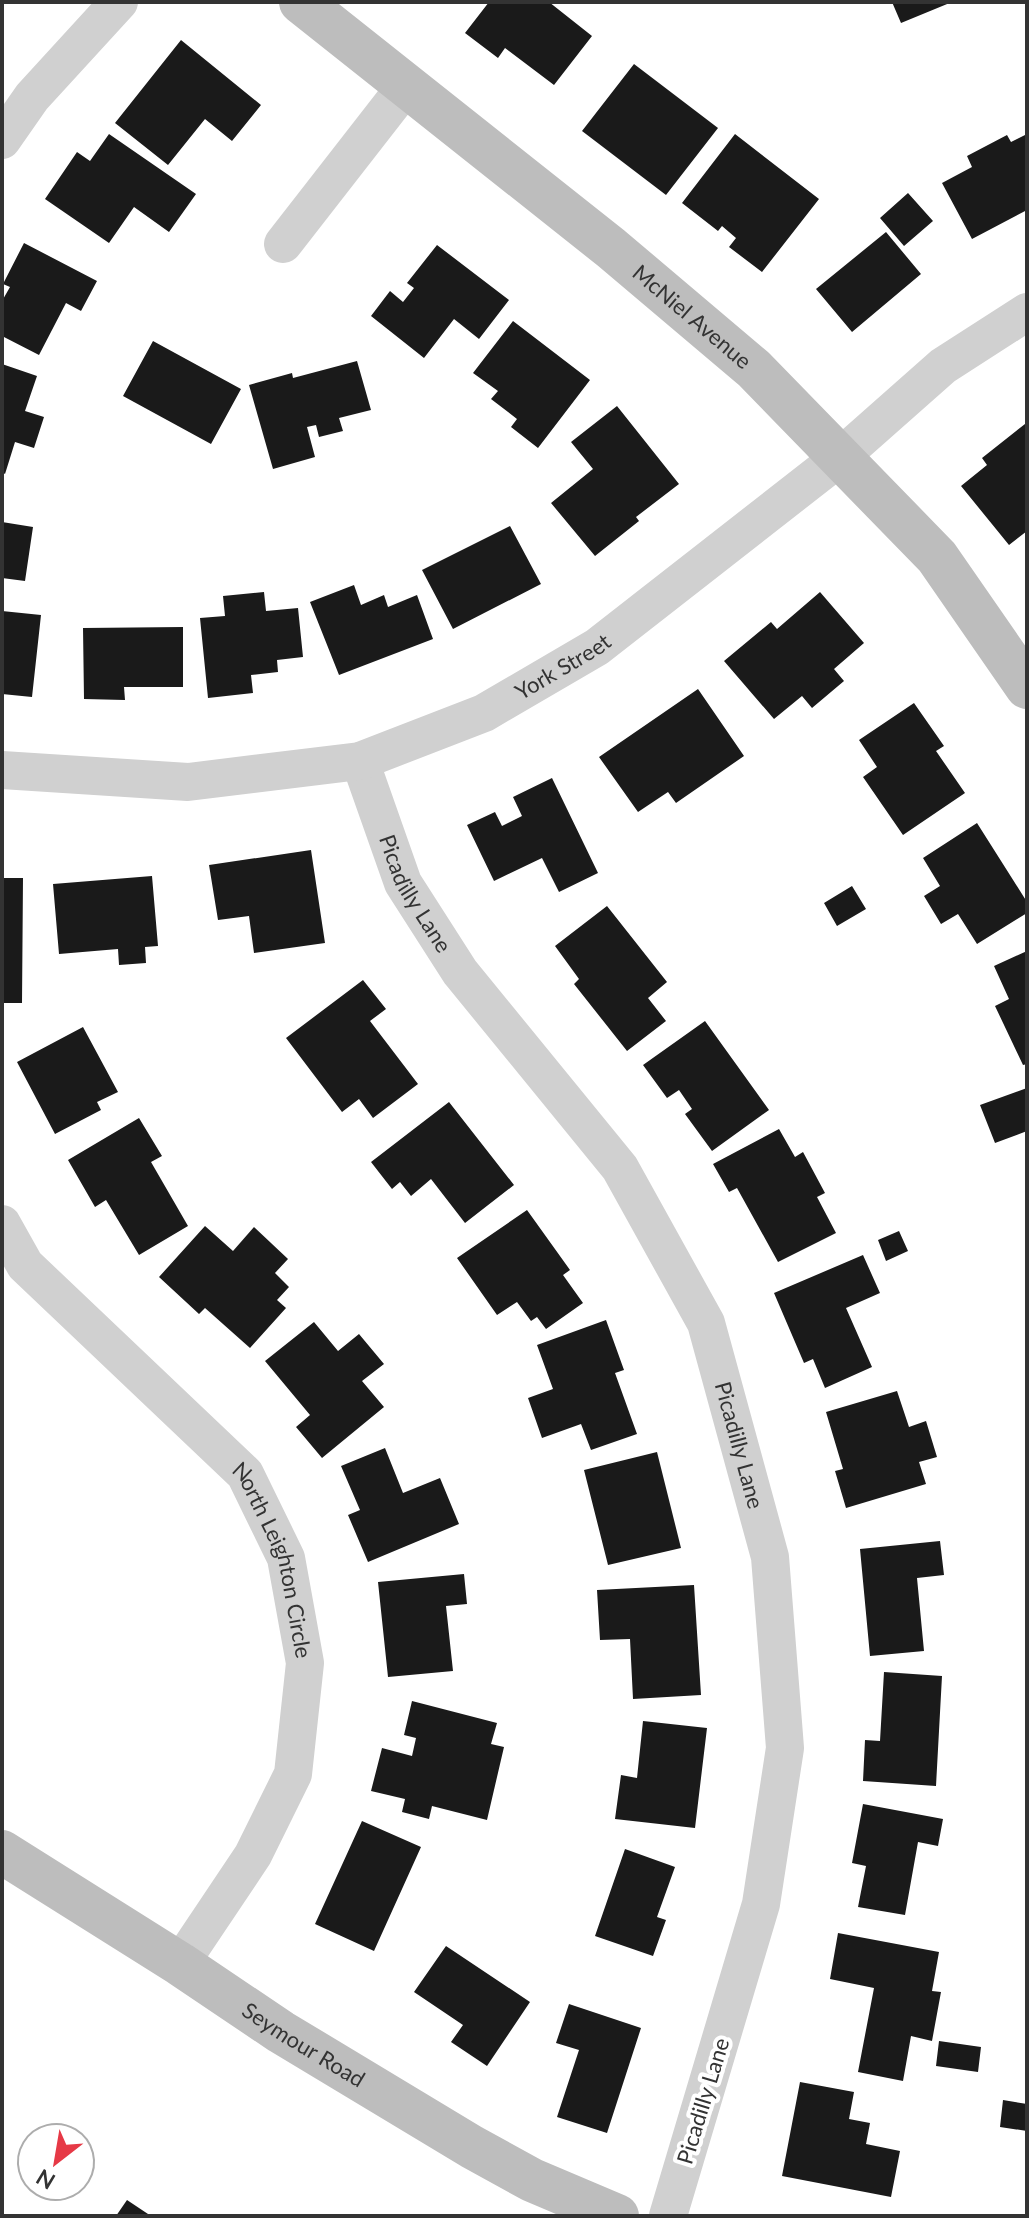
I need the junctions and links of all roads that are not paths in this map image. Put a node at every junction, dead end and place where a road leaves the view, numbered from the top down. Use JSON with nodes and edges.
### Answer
{"nodes":[{"id":1,"x":119,"y":2,"type":"edge"},
{"id":2,"x":301,"y":2,"type":"edge"},
{"id":3,"x":406,"y":86,"type":"junction"},
{"id":4,"x":2,"y":140,"type":"edge"},
{"id":5,"x":283,"y":244,"type":"dead end"},
{"id":6,"x":1027,"y":312,"type":"edge"},
{"id":7,"x":839,"y":458,"type":"junction"},
{"id":8,"x":1027,"y":687,"type":"edge"},
{"id":9,"x":360,"y":761,"type":"junction"},
{"id":10,"x":2,"y":770,"type":"edge"},
{"id":11,"x":2,"y":1224,"type":"edge"},
{"id":12,"x":13,"y":1264,"type":"edge"},
{"id":13,"x":2,"y":1852,"type":"edge"},
{"id":14,"x":180,"y":1964,"type":"junction"},
{"id":15,"x":617,"y":2216,"type":"edge"},
{"id":16,"x":668,"y":2216,"type":"edge"}],
"edges":[{"from":1,"to":4,"type":"street"},
{"from":2,"to":3,"type":"street","name":"McNiel Avenue"},
{"from":3,"to":5,"type":"street"},
{"from":3,"to":7,"type":"street","name":"McNiel Avenue"},
{"from":6,"to":7,"type":"street","name":"York Street"},
{"from":7,"to":8,"type":"street","name":"McNiel Avenue"},
{"from":7,"to":9,"type":"street","name":"York Street"},
{"from":9,"to":10,"type":"street","name":"York Street"},
{"from":9,"to":16,"type":"street","name":"Picadilly Lane"},
{"from":11,"to":12,"type":"street","name":"North Leighton Circle"},
{"from":12,"to":14,"type":"street","name":"North Leighton Circle"},
{"from":13,"to":14,"type":"street","name":"Seymour Road"},
{"from":14,"to":15,"type":"street","name":"Seymour Road"}]}
